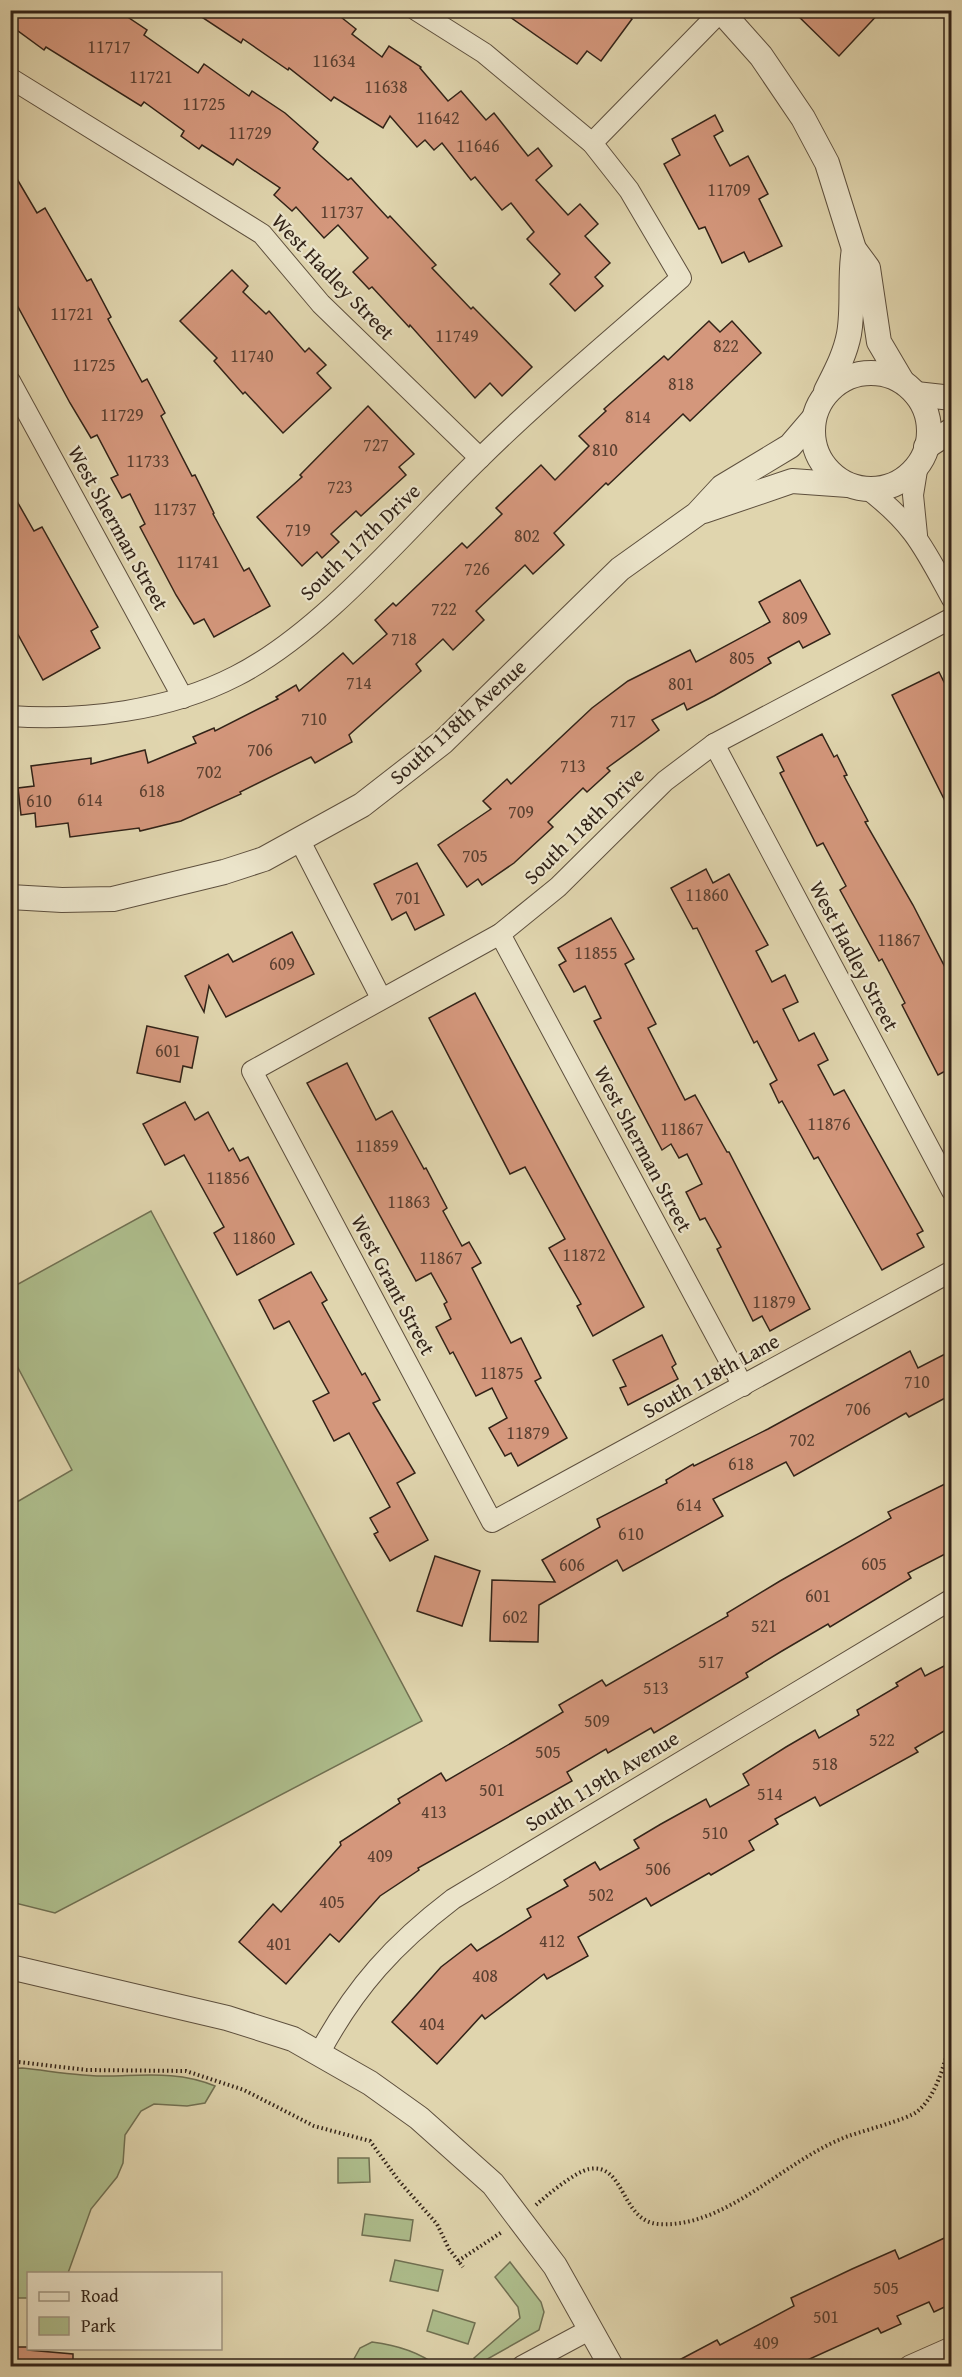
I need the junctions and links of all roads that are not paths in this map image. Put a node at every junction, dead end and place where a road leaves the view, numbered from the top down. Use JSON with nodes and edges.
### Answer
{"nodes":[{"id":1,"x":416,"y":10,"type":"edge"},
{"id":2,"x":721,"y":11,"type":"edge"},
{"id":3,"x":10,"y":78,"type":"edge"},
{"id":4,"x":592,"y":143,"type":"junction"},
{"id":5,"x":854,"y":249,"type":"junction"},
{"id":6,"x":10,"y":381,"type":"edge"},
{"id":7,"x":909,"y":388,"type":"junction"},
{"id":8,"x":951,"y":398,"type":"edge"},
{"id":9,"x":819,"y":408,"type":"junction"},
{"id":10,"x":951,"y":430,"type":"edge"},
{"id":11,"x":922,"y":456,"type":"junction"},
{"id":12,"x":480,"y":458,"type":"junction"},
{"id":13,"x":858,"y":487,"type":"junction"},
{"id":14,"x":697,"y":514,"type":"junction"},
{"id":15,"x":917,"y":535,"type":"junction"},
{"id":16,"x":951,"y":599,"type":"edge"},
{"id":17,"x":951,"y":618,"type":"edge"},
{"id":18,"x":183,"y":698,"type":"junction"},
{"id":19,"x":10,"y":716,"type":"edge"},
{"id":20,"x":714,"y":744,"type":"junction"},
{"id":21,"x":300,"y":841,"type":"junction"},
{"id":22,"x":10,"y":897,"type":"edge"},
{"id":23,"x":500,"y":934,"type":"junction"},
{"id":24,"x":381,"y":998,"type":"junction"},
{"id":25,"x":252,"y":1071,"type":"joint"},
{"id":26,"x":951,"y":1191,"type":"edge"},
{"id":27,"x":951,"y":1271,"type":"edge"},
{"id":28,"x":743,"y":1386,"type":"junction"},
{"id":29,"x":492,"y":1522,"type":"joint"},
{"id":30,"x":951,"y":1599,"type":"edge"},
{"id":31,"x":10,"y":1967,"type":"edge"},
{"id":32,"x":320,"y":2052,"type":"junction"},
{"id":33,"x":591,"y":2329,"type":"junction"},
{"id":34,"x":951,"y":2347,"type":"edge"},
{"id":35,"x":522,"y":2367,"type":"edge"},
{"id":36,"x":611,"y":2367,"type":"edge"},
{"id":37,"x":909,"y":2367,"type":"edge"}],
"edges":[{"from":1,"to":4,"type":"street"},
{"from":2,"to":4,"type":"street"},
{"from":2,"to":5,"type":"street"},
{"from":3,"to":12,"type":"street","name":"West Hadley Street"},
{"from":4,"to":12,"type":"street","name":"South 117th Drive"},
{"from":5,"to":7,"type":"street"},
{"from":5,"to":9,"type":"street"},
{"from":6,"to":18,"type":"street","name":"West Sherman Street"},
{"from":7,"to":8,"type":"street"},
{"from":7,"to":9,"type":"street"},
{"from":7,"to":11,"type":"street"},
{"from":9,"to":13,"type":"street"},
{"from":9,"to":14,"type":"street","name":"South 118th Avenue"},
{"from":10,"to":11,"type":"street"},
{"from":11,"to":13,"type":"street"},
{"from":11,"to":15,"type":"street"},
{"from":12,"to":18,"type":"street","name":"South 117th Drive"},
{"from":13,"to":14,"type":"street","name":"South 118th Avenue"},
{"from":13,"to":15,"type":"street"},
{"from":14,"to":21,"type":"street","name":"South 118th Avenue"},
{"from":15,"to":16,"type":"street"},
{"from":17,"to":20,"type":"street","name":"South 118th Drive"},
{"from":18,"to":19,"type":"street","name":"South 117th Drive"},
{"from":20,"to":23,"type":"street","name":"South 118th Drive"},
{"from":20,"to":26,"type":"street","name":"West Hadley Street"},
{"from":21,"to":22,"type":"street","name":"South 118th Avenue"},
{"from":21,"to":24,"type":"street"},
{"from":23,"to":24,"type":"street","name":"South 118th Drive"},
{"from":23,"to":28,"type":"street","name":"West Sherman Street"},
{"from":24,"to":25,"type":"street","name":"South 118th Drive"},
{"from":25,"to":29,"type":"street","name":"West Grant Street"},
{"from":27,"to":28,"type":"street","name":"South 118th Lane"},
{"from":28,"to":29,"type":"street","name":"South 118th Lane"},
{"from":30,"to":32,"type":"street","name":"South 119th Avenue"},
{"from":31,"to":32,"type":"street"},
{"from":32,"to":33,"type":"street"},
{"from":33,"to":35,"type":"street"},
{"from":33,"to":36,"type":"street"},
{"from":34,"to":37,"type":"street"}]}
